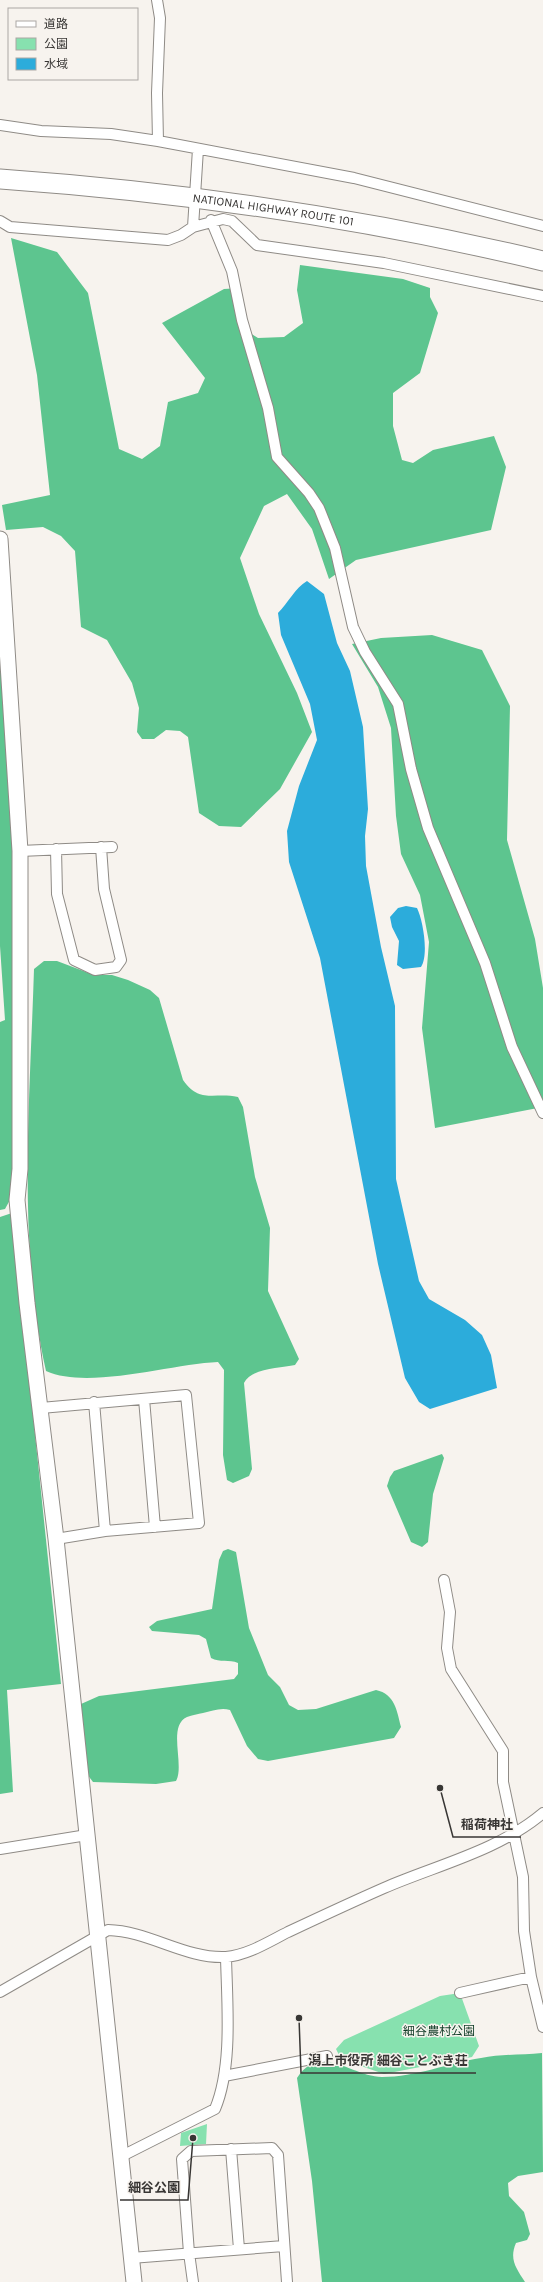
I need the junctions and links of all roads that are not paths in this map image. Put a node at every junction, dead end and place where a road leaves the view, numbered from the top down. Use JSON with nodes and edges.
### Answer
{"nodes":[{"id":1,"x":157,"y":0,"type":"edge"},
{"id":2,"x":0,"y":125,"type":"edge"},
{"id":3,"x":158,"y":141,"type":"junction"},
{"id":4,"x":198,"y":149,"type":"junction"},
{"id":5,"x":0,"y":179,"type":"edge"},
{"id":6,"x":194,"y":196,"type":"junction"},
{"id":7,"x":211,"y":220,"type":"junction"},
{"id":8,"x":0,"y":221,"type":"edge"},
{"id":9,"x":543,"y":226,"type":"edge"},
{"id":10,"x":193,"y":227,"type":"junction"},
{"id":11,"x":543,"y":261,"type":"edge"},
{"id":12,"x":543,"y":296,"type":"edge"},
{"id":13,"x":0,"y":539,"type":"edge"},
{"id":14,"x":101,"y":847,"type":"junction"},
{"id":15,"x":112,"y":847,"type":"dead end"},
{"id":16,"x":56,"y":849,"type":"junction"},
{"id":17,"x":20,"y":851,"type":"junction"},
{"id":18,"x":543,"y":1113,"type":"edge"},
{"id":19,"x":144,"y":1399,"type":"junction"},
{"id":20,"x":94,"y":1402,"type":"junction"},
{"id":21,"x":41,"y":1408,"type":"junction"},
{"id":22,"x":155,"y":1527,"type":"junction"},
{"id":23,"x":105,"y":1532,"type":"junction"},
{"id":24,"x":56,"y":1539,"type":"junction"},
{"id":25,"x":444,"y":1580,"type":"dead end"},
{"id":26,"x":543,"y":1813,"type":"edge"},
{"id":27,"x":515,"y":1833,"type":"junction"},
{"id":28,"x":87,"y":1835,"type":"junction"},
{"id":29,"x":0,"y":1849,"type":"edge"},
{"id":30,"x":99,"y":1934,"type":"junction"},
{"id":31,"x":226,"y":1957,"type":"junction"},
{"id":32,"x":531,"y":1977,"type":"junction"},
{"id":33,"x":0,"y":1992,"type":"edge"},
{"id":34,"x":460,"y":1993,"type":"dead end"},
{"id":35,"x":543,"y":2027,"type":"edge"},
{"id":36,"x":327,"y":2056,"type":"dead end"},
{"id":37,"x":224,"y":2076,"type":"junction"},
{"id":38,"x":230,"y":2149,"type":"junction"},
{"id":39,"x":122,"y":2156,"type":"junction"},
{"id":40,"x":284,"y":2246,"type":"junction"},
{"id":41,"x":239,"y":2249,"type":"junction"},
{"id":42,"x":189,"y":2253,"type":"junction"},
{"id":43,"x":130,"y":2258,"type":"junction"},
{"id":44,"x":134,"y":2282,"type":"edge"},
{"id":45,"x":193,"y":2282,"type":"edge"},
{"id":46,"x":288,"y":2282,"type":"edge"}],
"edges":[{"from":1,"to":3,"type":"street"},
{"from":2,"to":3,"type":"street"},
{"from":3,"to":4,"type":"street"},
{"from":4,"to":6,"type":"street"},
{"from":4,"to":9,"type":"street"},
{"from":5,"to":6,"type":"highway","name":"NATIONAL HIGHWAY ROUTE 101"},
{"from":6,"to":10,"type":"street"},
{"from":6,"to":11,"type":"highway","name":"NATIONAL HIGHWAY ROUTE 101"},
{"from":7,"to":10,"type":"street"},
{"from":7,"to":12,"type":"street"},
{"from":7,"to":18,"type":"street"},
{"from":8,"to":10,"type":"street"},
{"from":13,"to":17,"type":"street"},
{"from":14,"to":15,"type":"street"},
{"from":14,"to":16,"type":"street"},
{"from":14,"to":16,"type":"street"},
{"from":16,"to":17,"type":"street"},
{"from":17,"to":21,"type":"street"},
{"from":19,"to":20,"type":"street"},
{"from":19,"to":22,"type":"street"},
{"from":19,"to":22,"type":"street"},
{"from":20,"to":21,"type":"street"},
{"from":20,"to":23,"type":"street"},
{"from":21,"to":24,"type":"street"},
{"from":22,"to":23,"type":"street"},
{"from":23,"to":24,"type":"street"},
{"from":24,"to":28,"type":"street"},
{"from":25,"to":27,"type":"street"},
{"from":26,"to":27,"type":"street"},
{"from":27,"to":31,"type":"street"},
{"from":27,"to":32,"type":"street"},
{"from":28,"to":29,"type":"street"},
{"from":28,"to":30,"type":"street"},
{"from":30,"to":31,"type":"street"},
{"from":30,"to":33,"type":"street"},
{"from":30,"to":39,"type":"street"},
{"from":31,"to":37,"type":"street"},
{"from":32,"to":34,"type":"street"},
{"from":32,"to":35,"type":"street"},
{"from":36,"to":37,"type":"street"},
{"from":37,"to":39,"type":"street"},
{"from":38,"to":40,"type":"street"},
{"from":38,"to":41,"type":"street"},
{"from":38,"to":42,"type":"street"},
{"from":39,"to":43,"type":"street"},
{"from":40,"to":41,"type":"street"},
{"from":40,"to":46,"type":"street"},
{"from":41,"to":42,"type":"street"},
{"from":42,"to":43,"type":"street"},
{"from":42,"to":45,"type":"street"},
{"from":43,"to":44,"type":"street"}]}
